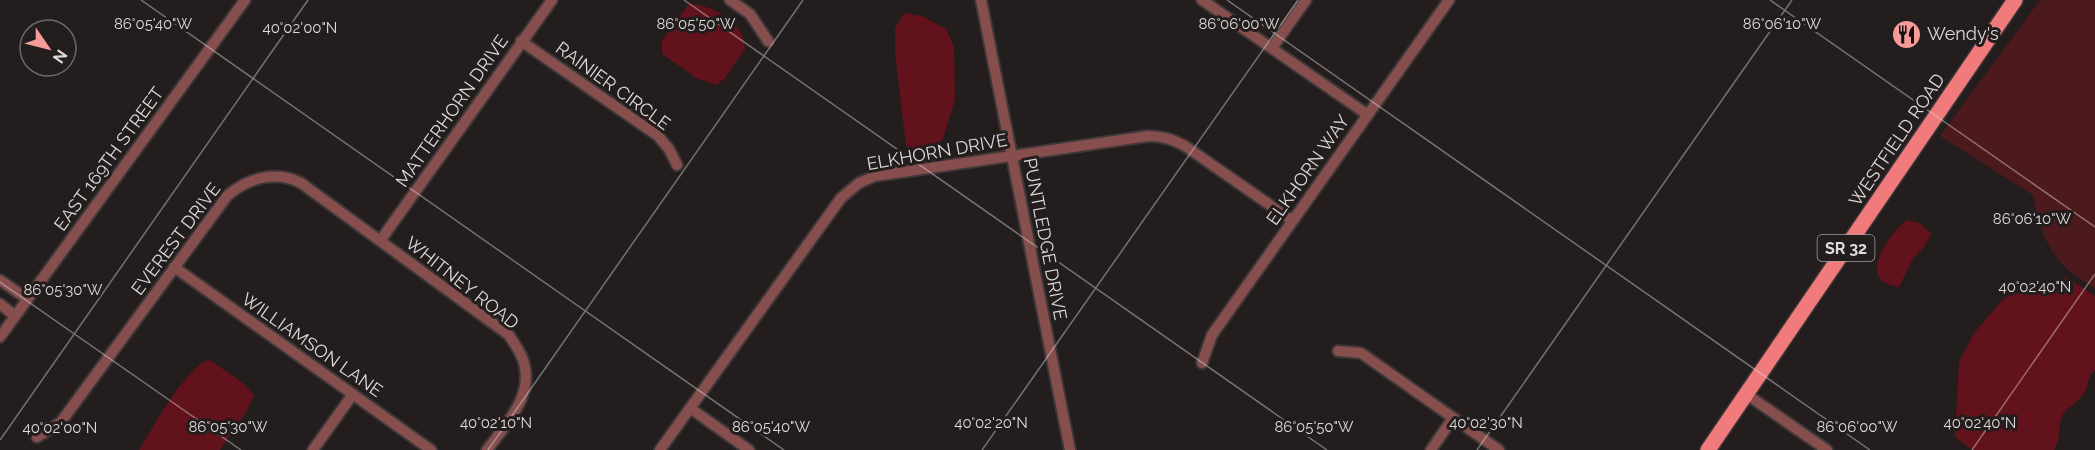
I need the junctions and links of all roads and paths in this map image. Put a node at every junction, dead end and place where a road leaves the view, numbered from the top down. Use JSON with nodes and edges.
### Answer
{"nodes":[{"id":1,"x":245,"y":0,"type":"edge"},
{"id":2,"x":552,"y":0,"type":"edge"},
{"id":3,"x":730,"y":0,"type":"edge"},
{"id":4,"x":981,"y":0,"type":"edge"},
{"id":5,"x":1202,"y":0,"type":"edge"},
{"id":6,"x":1306,"y":0,"type":"edge"},
{"id":7,"x":1449,"y":0,"type":"edge"},
{"id":8,"x":2016,"y":0,"type":"edge"},
{"id":9,"x":521,"y":41,"type":"junction"},
{"id":10,"x":768,"y":41,"type":"dead end"},
{"id":11,"x":1272,"y":48,"type":"junction"},
{"id":12,"x":1368,"y":115,"type":"junction"},
{"id":13,"x":1012,"y":155,"type":"junction"},
{"id":14,"x":677,"y":165,"type":"dead end"},
{"id":15,"x":1293,"y":221,"type":"junction"},
{"id":16,"x":380,"y":241,"type":"junction"},
{"id":17,"x":174,"y":267,"type":"junction"},
{"id":18,"x":0,"y":280,"type":"edge"},
{"id":19,"x":27,"y":299,"type":"junction"},
{"id":20,"x":0,"y":304,"type":"edge"},
{"id":21,"x":15,"y":316,"type":"junction"},
{"id":22,"x":0,"y":337,"type":"edge"},
{"id":23,"x":1338,"y":351,"type":"dead end"},
{"id":24,"x":1202,"y":363,"type":"dead end"},
{"id":25,"x":353,"y":394,"type":"junction"},
{"id":26,"x":1746,"y":394,"type":"junction"},
{"id":27,"x":690,"y":408,"type":"junction"},
{"id":28,"x":1453,"y":418,"type":"junction"},
{"id":29,"x":37,"y":437,"type":"dead end"},
{"id":30,"x":313,"y":450,"type":"edge"},
{"id":31,"x":431,"y":450,"type":"edge"},
{"id":32,"x":487,"y":450,"type":"edge"},
{"id":33,"x":660,"y":450,"type":"edge"},
{"id":34,"x":749,"y":450,"type":"edge"},
{"id":35,"x":1070,"y":450,"type":"edge"},
{"id":36,"x":1431,"y":450,"type":"edge"},
{"id":37,"x":1499,"y":450,"type":"edge"},
{"id":38,"x":1708,"y":450,"type":"edge"},
{"id":39,"x":1827,"y":450,"type":"edge"}],
"edges":[{"from":1,"to":19,"type":"street","name":"EAST 169TH STREET"},
{"from":2,"to":9,"type":"street","name":"MATTERHORN DRIVE"},
{"from":3,"to":10,"type":"street"},
{"from":4,"to":13,"type":"street","name":"PUNTLEDGE DRIVE"},
{"from":5,"to":11,"type":"street"},
{"from":6,"to":11,"type":"street"},
{"from":7,"to":12,"type":"street","name":"ELKHORN WAY"},
{"from":8,"to":26,"type":"main road","name":"WESTFIELD ROAD","number":"SR 32"},
{"from":9,"to":14,"type":"street","name":"RAINIER CIRCLE"},
{"from":9,"to":16,"type":"street","name":"MATTERHORN DRIVE"},
{"from":11,"to":12,"type":"street"},
{"from":12,"to":15,"type":"street","name":"ELKHORN WAY"},
{"from":13,"to":15,"type":"street","name":"ELKHORN DRIVE"},
{"from":13,"to":27,"type":"street","name":"ELKHORN DRIVE"},
{"from":13,"to":35,"type":"street","name":"PUNTLEDGE DRIVE"},
{"from":15,"to":24,"type":"street","name":"ELKHORN WAY"},
{"from":16,"to":17,"type":"street","name":"EVEREST DRIVE"},
{"from":16,"to":32,"type":"street","name":"WHITNEY ROAD"},
{"from":17,"to":25,"type":"street","name":"WILLIAMSON LANE"},
{"from":17,"to":29,"type":"street","name":"EVEREST DRIVE"},
{"from":18,"to":19,"type":"street"},
{"from":19,"to":21,"type":"street","name":"EAST 169TH STREET"},
{"from":20,"to":21,"type":"street"},
{"from":21,"to":22,"type":"street","name":"EAST 169TH STREET"},
{"from":23,"to":28,"type":"street"},
{"from":25,"to":30,"type":"street"},
{"from":25,"to":31,"type":"street","name":"WILLIAMSON LANE"},
{"from":26,"to":38,"type":"main road","name":"WESTFIELD ROAD","number":"SR 32"},
{"from":26,"to":39,"type":"street"},
{"from":27,"to":33,"type":"street","name":"ELKHORN DRIVE"},
{"from":27,"to":34,"type":"street"},
{"from":28,"to":36,"type":"street"},
{"from":28,"to":37,"type":"street"}]}
